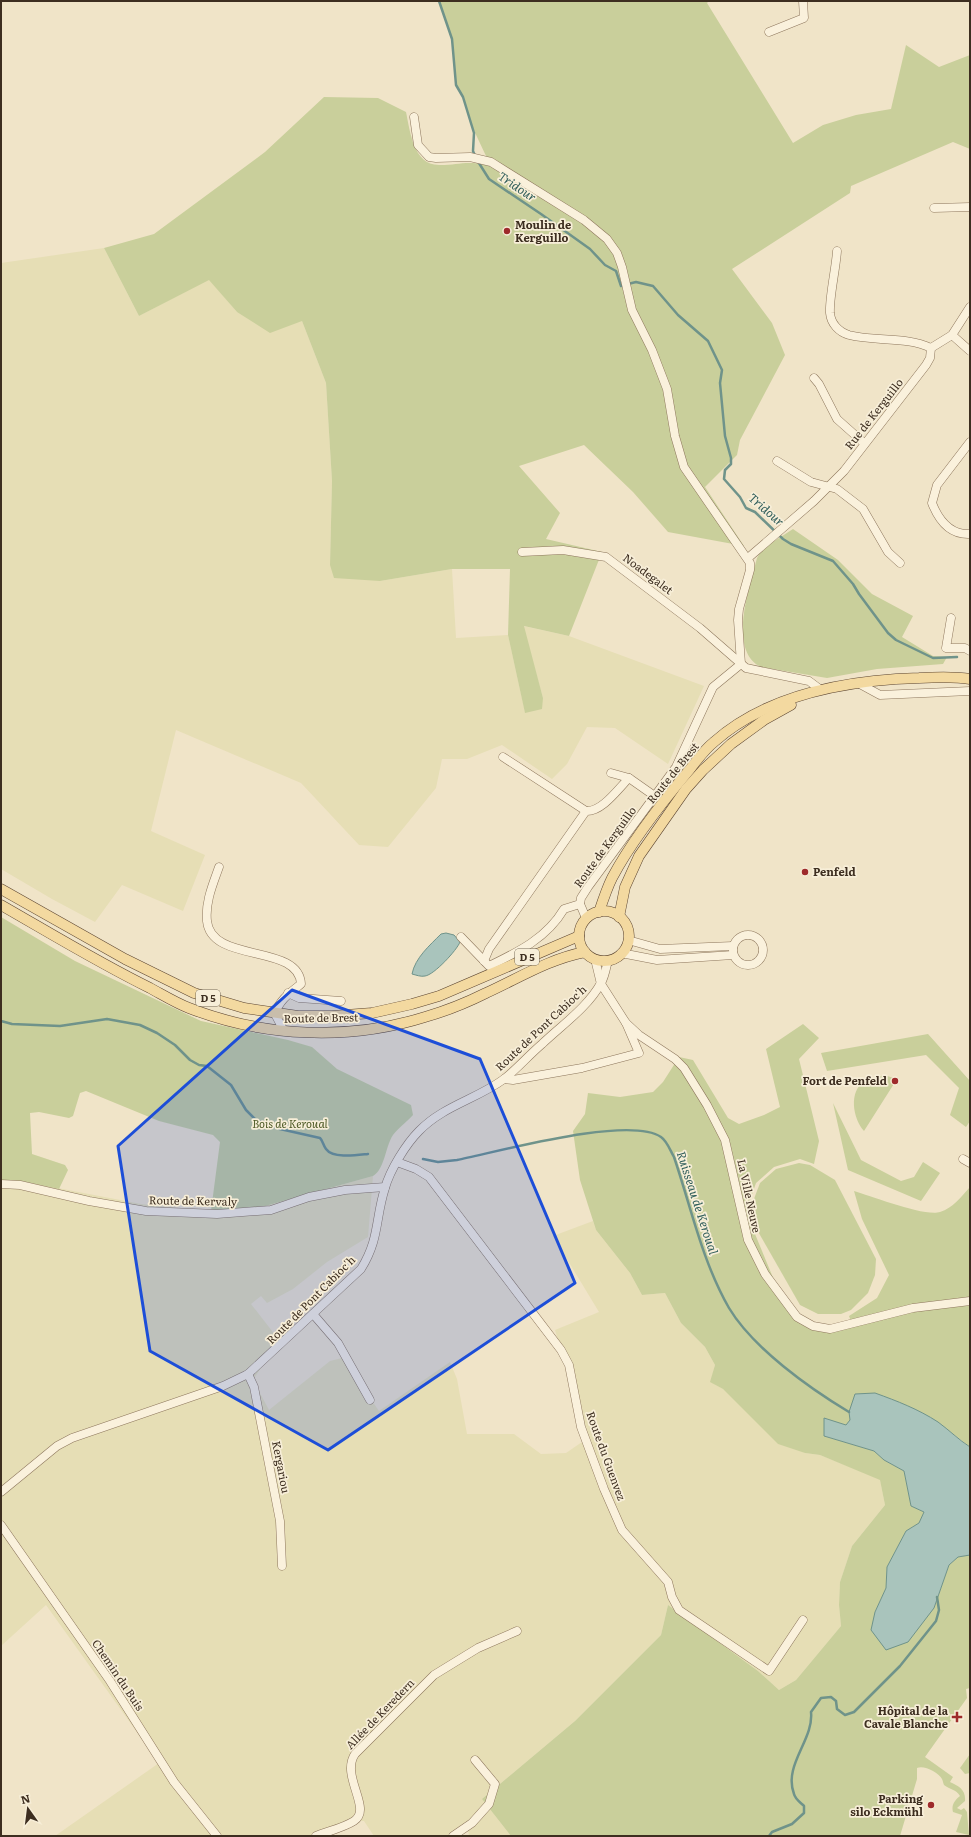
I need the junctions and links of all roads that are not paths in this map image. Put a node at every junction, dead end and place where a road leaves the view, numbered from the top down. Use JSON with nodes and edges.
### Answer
{"nodes":[{"id":1,"x":803,"y":1,"type":"edge"},
{"id":2,"x":769,"y":32,"type":"dead end"},
{"id":3,"x":414,"y":116,"type":"dead end"},
{"id":4,"x":970,"y":207,"type":"edge"},
{"id":5,"x":934,"y":208,"type":"dead end"},
{"id":6,"x":838,"y":251,"type":"dead end"},
{"id":7,"x":970,"y":307,"type":"edge"},
{"id":8,"x":952,"y":335,"type":"junction"},
{"id":9,"x":932,"y":348,"type":"junction"},
{"id":10,"x":970,"y":350,"type":"edge"},
{"id":11,"x":814,"y":378,"type":"dead end"},
{"id":12,"x":970,"y":442,"type":"edge"},
{"id":13,"x":864,"y":443,"type":"junction"},
{"id":14,"x":777,"y":461,"type":"dead end"},
{"id":15,"x":829,"y":486,"type":"junction"},
{"id":16,"x":970,"y":534,"type":"edge"},
{"id":17,"x":522,"y":552,"type":"dead end"},
{"id":18,"x":748,"y":558,"type":"junction"},
{"id":19,"x":900,"y":563,"type":"dead end"},
{"id":20,"x":951,"y":618,"type":"dead end"},
{"id":21,"x":970,"y":651,"type":"edge"},
{"id":22,"x":741,"y":664,"type":"junction"},
{"id":23,"x":970,"y":678,"type":"edge"},
{"id":24,"x":858,"y":683,"type":"junction"},
{"id":25,"x":822,"y":690,"type":"junction"},
{"id":26,"x":970,"y":691,"type":"edge"},
{"id":27,"x":809,"y":695,"type":"junction"},
{"id":28,"x":503,"y":756,"type":"dead end"},
{"id":29,"x":611,"y":773,"type":"dead end"},
{"id":30,"x":629,"y":778,"type":"junction"},
{"id":31,"x":656,"y":797,"type":"junction"},
{"id":32,"x":586,"y":811,"type":"junction"},
{"id":33,"x":219,"y":867,"type":"dead end"},
{"id":34,"x":1,"y":889,"type":"edge"},
{"id":35,"x":580,"y":904,"type":"junction"},
{"id":36,"x":1,"y":905,"type":"edge"},
{"id":37,"x":598,"y":912,"type":"junction"},
{"id":38,"x":619,"y":917,"type":"junction"},
{"id":39,"x":586,"y":918,"type":"junction"},
{"id":40,"x":579,"y":936,"type":"junction"},
{"id":41,"x":461,"y":937,"type":"dead end"},
{"id":42,"x":628,"y":940,"type":"junction"},
{"id":43,"x":733,"y":946,"type":"junction"},
{"id":44,"x":585,"y":952,"type":"junction"},
{"id":45,"x":621,"y":953,"type":"junction"},
{"id":46,"x":733,"y":955,"type":"junction"},
{"id":47,"x":595,"y":959,"type":"junction"},
{"id":48,"x":608,"y":960,"type":"junction"},
{"id":49,"x":484,"y":961,"type":"junction"},
{"id":50,"x":601,"y":984,"type":"junction"},
{"id":51,"x":288,"y":993,"type":"junction"},
{"id":52,"x":341,"y":1001,"type":"dead end"},
{"id":53,"x":275,"y":1014,"type":"junction"},
{"id":54,"x":626,"y":1023,"type":"junction"},
{"id":55,"x":284,"y":1031,"type":"junction"},
{"id":56,"x":504,"y":1079,"type":"junction"},
{"id":57,"x":397,"y":1162,"type":"junction"},
{"id":58,"x":1,"y":1184,"type":"edge"},
{"id":59,"x":385,"y":1187,"type":"junction"},
{"id":60,"x":970,"y":1301,"type":"edge"},
{"id":61,"x":313,"y":1314,"type":"junction"},
{"id":62,"x":248,"y":1374,"type":"junction"},
{"id":63,"x":370,"y":1400,"type":"dead end"},
{"id":64,"x":1,"y":1492,"type":"edge"},
{"id":65,"x":1,"y":1525,"type":"edge"},
{"id":66,"x":282,"y":1566,"type":"dead end"},
{"id":67,"x":803,"y":1620,"type":"dead end"},
{"id":68,"x":517,"y":1631,"type":"dead end"},
{"id":69,"x":475,"y":1760,"type":"dead end"},
{"id":70,"x":217,"y":1836,"type":"edge"},
{"id":71,"x":316,"y":1836,"type":"edge"},
{"id":72,"x":454,"y":1836,"type":"edge"}],
"edges":[{"from":1,"to":2,"type":"street"},
{"from":3,"to":18,"type":"street"},
{"from":4,"to":5,"type":"street"},
{"from":6,"to":9,"type":"street"},
{"from":7,"to":8,"type":"street"},
{"from":8,"to":9,"type":"street"},
{"from":8,"to":10,"type":"street"},
{"from":9,"to":13,"type":"street","name":"Rue de Kerguillo"},
{"from":11,"to":13,"type":"street"},
{"from":12,"to":16,"type":"street"},
{"from":13,"to":15,"type":"street","name":"Rue de Kerguillo"},
{"from":14,"to":15,"type":"street"},
{"from":15,"to":18,"type":"street","name":"Rue de Kerguillo"},
{"from":15,"to":19,"type":"street"},
{"from":17,"to":22,"type":"street","name":"Noadegalet"},
{"from":18,"to":22,"type":"street"},
{"from":20,"to":21,"type":"street"},
{"from":22,"to":25,"type":"street"},
{"from":22,"to":31,"type":"street","name":"Route de Kerguillo"},
{"from":23,"to":24,"type":"main road","name":"Route de Brest"},
{"from":24,"to":25,"type":"main road","name":"Route de Brest"},
{"from":24,"to":26,"type":"street"},
{"from":25,"to":27,"type":"main road","name":"Route de Brest"},
{"from":27,"to":37,"type":"main road","name":"Route de Brest"},
{"from":27,"to":38,"type":"main road","name":"Route de Brest"},
{"from":28,"to":32,"type":"street"},
{"from":29,"to":30,"type":"street"},
{"from":30,"to":31,"type":"street"},
{"from":30,"to":32,"type":"street"},
{"from":31,"to":35,"type":"street","name":"Route de Kerguillo"},
{"from":32,"to":49,"type":"street"},
{"from":33,"to":51,"type":"street"},
{"from":34,"to":53,"type":"main road","name":"Route de Brest","number":"D 5"},
{"from":35,"to":39,"type":"street"},
{"from":35,"to":49,"type":"street"},
{"from":36,"to":55,"type":"main road","name":"Route de Brest","number":"D 5"},
{"from":37,"to":38,"type":"main road"},
{"from":37,"to":39,"type":"main road"},
{"from":38,"to":42,"type":"main road"},
{"from":39,"to":40,"type":"main road"},
{"from":40,"to":44,"type":"main road"},
{"from":40,"to":53,"type":"main road","name":"Route de Brest","number":"D 5"},
{"from":41,"to":49,"type":"street"},
{"from":42,"to":43,"type":"street"},
{"from":42,"to":45,"type":"main road"},
{"from":43,"to":46,"type":"street"},
{"from":43,"to":46,"type":"street"},
{"from":44,"to":47,"type":"main road"},
{"from":44,"to":55,"type":"main road","name":"Route de Brest","number":"D 5"},
{"from":45,"to":46,"type":"street"},
{"from":45,"to":48,"type":"main road"},
{"from":47,"to":48,"type":"main road"},
{"from":47,"to":50,"type":"street","name":"Route de Pont Cabioc'h"},
{"from":48,"to":50,"type":"street","name":"Route de Pont Cabioc'h"},
{"from":50,"to":54,"type":"street"},
{"from":50,"to":56,"type":"street","name":"Route de Pont Cabioc'h"},
{"from":51,"to":52,"type":"street"},
{"from":51,"to":53,"type":"street"},
{"from":53,"to":55,"type":"street"},
{"from":54,"to":56,"type":"street"},
{"from":54,"to":60,"type":"street","name":"La Ville Neuve"},
{"from":56,"to":57,"type":"street","name":"Route de Pont Cabioc'h"},
{"from":57,"to":59,"type":"street","name":"Route de Pont Cabioc'h"},
{"from":57,"to":67,"type":"street","name":"Route du Guenvez"},
{"from":58,"to":59,"type":"street","name":"Route de Kervaly"},
{"from":59,"to":61,"type":"street","name":"Route de Pont Cabioc'h"},
{"from":61,"to":62,"type":"street","name":"Route de Pont Cabioc'h"},
{"from":61,"to":63,"type":"street"},
{"from":62,"to":64,"type":"street","name":"Route de Pont Cabioc'h"},
{"from":62,"to":66,"type":"street","name":"Kergariou"},
{"from":65,"to":70,"type":"street","name":"Chemin du Buis"},
{"from":68,"to":71,"type":"street","name":"Allée de Keredern"},
{"from":69,"to":72,"type":"street"}]}
